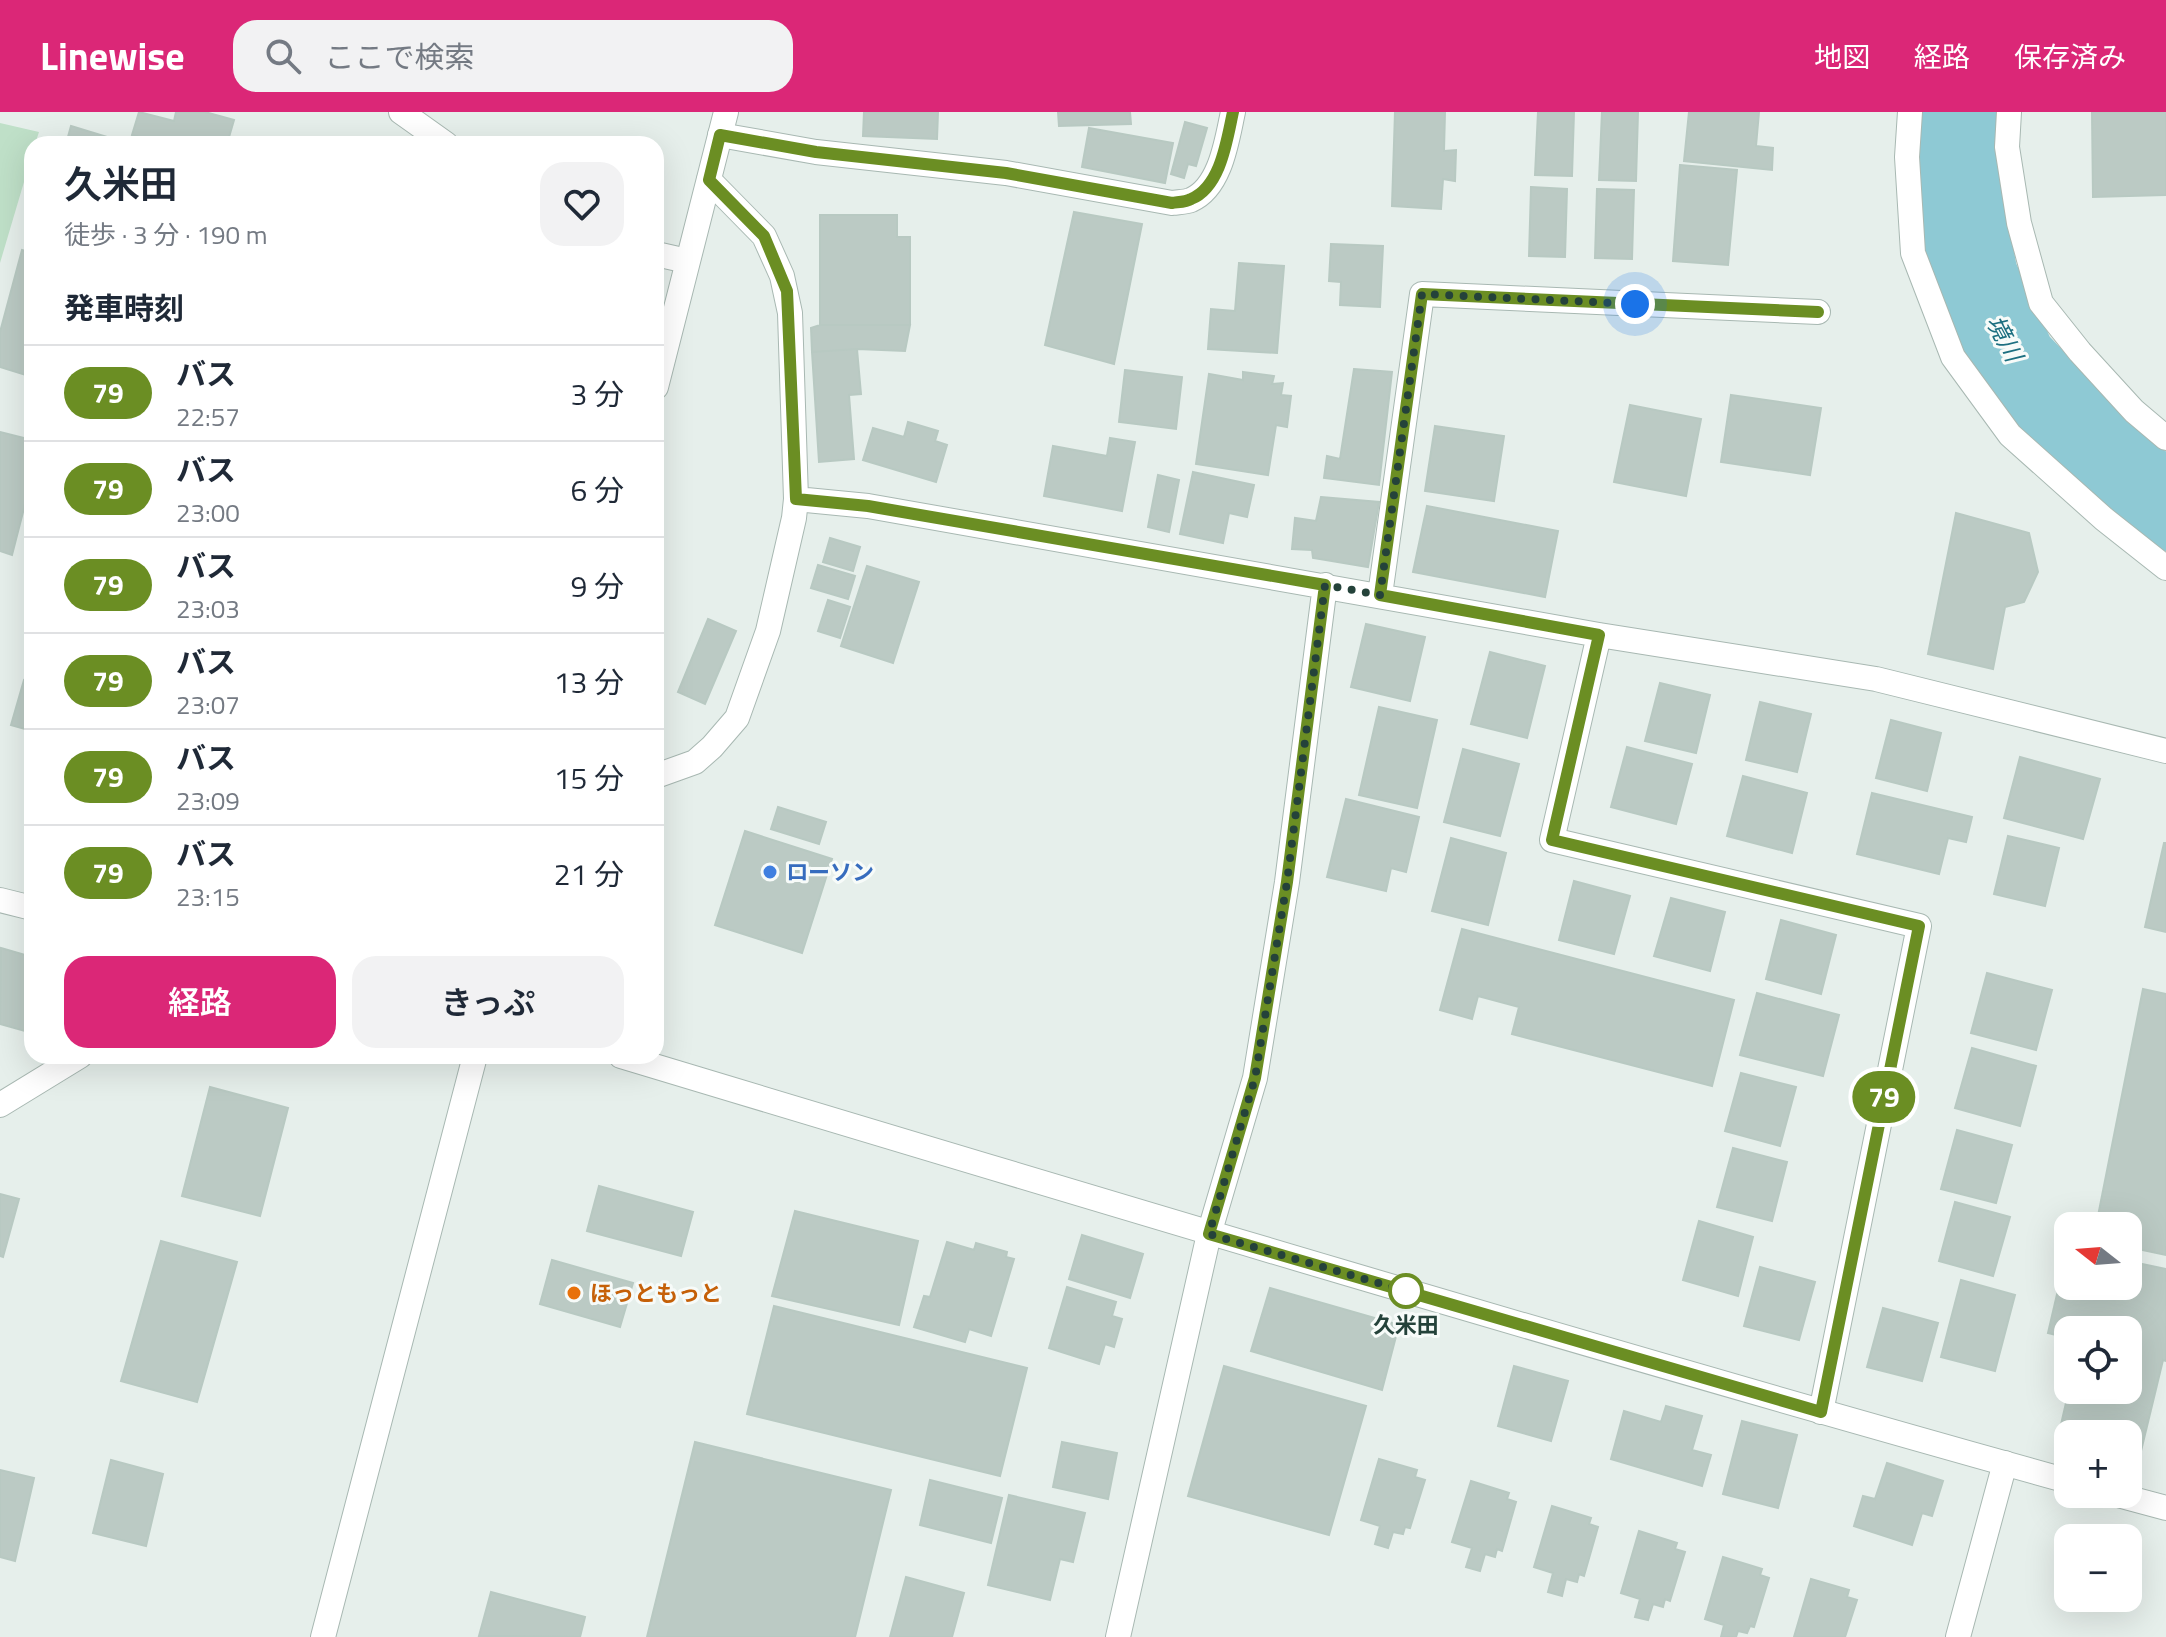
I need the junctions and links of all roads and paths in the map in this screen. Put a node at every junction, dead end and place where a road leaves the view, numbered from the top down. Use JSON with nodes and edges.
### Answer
{"nodes":[{"id":1,"x":401,"y":112,"type":"edge"},
{"id":2,"x":1233,"y":112,"type":"edge"},
{"id":3,"x":1910,"y":112,"type":"edge"},
{"id":4,"x":2009,"y":112,"type":"edge"},
{"id":5,"x":723,"y":124,"type":"edge"},
{"id":6,"x":435,"y":136,"type":"edge"},
{"id":7,"x":709,"y":180,"type":"junction"},
{"id":8,"x":664,"y":256,"type":"edge"},
{"id":9,"x":687,"y":261,"type":"junction"},
{"id":10,"x":1818,"y":312,"type":"dead end"},
{"id":11,"x":664,"y":354,"type":"edge"},
{"id":12,"x":2166,"y":438,"type":"edge"},
{"id":13,"x":796,"y":499,"type":"junction"},
{"id":14,"x":2166,"y":568,"type":"edge"},
{"id":15,"x":1325,"y":585,"type":"junction"},
{"id":16,"x":1380,"y":595,"type":"junction"},
{"id":17,"x":1599,"y":635,"type":"junction"},
{"id":18,"x":2166,"y":751,"type":"edge"},
{"id":19,"x":664,"y":773,"type":"edge"},
{"id":20,"x":0,"y":900,"type":"edge"},
{"id":21,"x":24,"y":906,"type":"edge"},
{"id":22,"x":67,"y":1064,"type":"edge"},
{"id":23,"x":473,"y":1064,"type":"edge"},
{"id":24,"x":647,"y":1064,"type":"edge"},
{"id":25,"x":0,"y":1105,"type":"edge"},
{"id":26,"x":1209,"y":1234,"type":"junction"},
{"id":27,"x":1821,"y":1412,"type":"junction"},
{"id":28,"x":2005,"y":1463,"type":"junction"},
{"id":29,"x":2054,"y":1477,"type":"edge"},
{"id":30,"x":2142,"y":1502,"type":"edge"},
{"id":31,"x":2166,"y":1508,"type":"edge"},
{"id":32,"x":323,"y":1637,"type":"edge"},
{"id":33,"x":1118,"y":1637,"type":"edge"},
{"id":34,"x":1958,"y":1637,"type":"edge"}],
"edges":[{"from":1,"to":6,"type":"street"},
{"from":2,"to":5,"type":"street"},
{"from":3,"to":14,"type":"street"},
{"from":4,"to":12,"type":"street"},
{"from":5,"to":7,"type":"street"},
{"from":7,"to":9,"type":"street"},
{"from":7,"to":13,"type":"street"},
{"from":8,"to":9,"type":"street"},
{"from":9,"to":11,"type":"street"},
{"from":10,"to":16,"type":"street"},
{"from":13,"to":15,"type":"street"},
{"from":13,"to":19,"type":"street"},
{"from":15,"to":16,"type":"street"},
{"from":15,"to":26,"type":"street"},
{"from":16,"to":17,"type":"street"},
{"from":17,"to":18,"type":"street"},
{"from":17,"to":27,"type":"street"},
{"from":20,"to":21,"type":"street"},
{"from":22,"to":25,"type":"street"},
{"from":23,"to":32,"type":"street"},
{"from":24,"to":26,"type":"street"},
{"from":26,"to":27,"type":"street"},
{"from":26,"to":33,"type":"street"},
{"from":27,"to":28,"type":"street"},
{"from":28,"to":29,"type":"street"},
{"from":28,"to":34,"type":"street"},
{"from":30,"to":31,"type":"street"}]}
